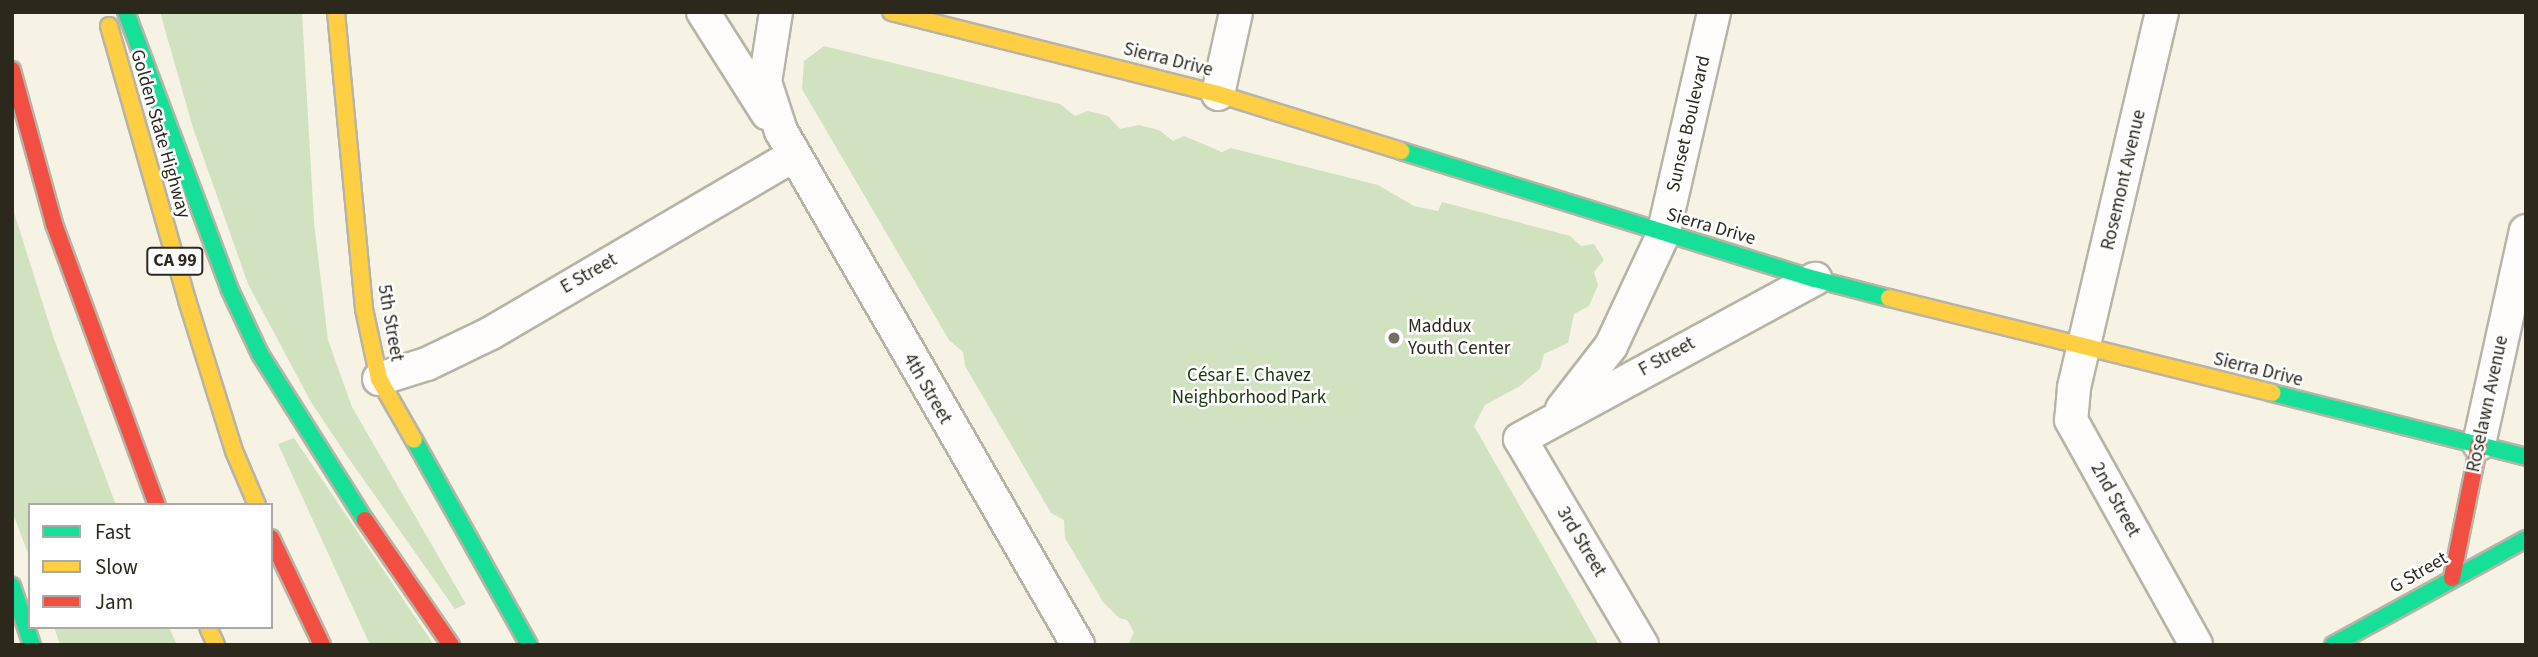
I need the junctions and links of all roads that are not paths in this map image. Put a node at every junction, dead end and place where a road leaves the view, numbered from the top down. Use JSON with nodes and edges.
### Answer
{"nodes":[{"id":1,"x":106,"y":12,"type":"edge"},
{"id":2,"x":126,"y":12,"type":"edge"},
{"id":3,"x":336,"y":12,"type":"edge"},
{"id":4,"x":703,"y":12,"type":"edge"},
{"id":5,"x":776,"y":12,"type":"edge"},
{"id":6,"x":891,"y":12,"type":"edge"},
{"id":7,"x":1236,"y":12,"type":"edge"},
{"id":8,"x":1714,"y":12,"type":"edge"},
{"id":9,"x":2162,"y":12,"type":"edge"},
{"id":10,"x":12,"y":70,"type":"edge"},
{"id":11,"x":1218,"y":94,"type":"junction"},
{"id":12,"x":787,"y":144,"type":"junction"},
{"id":13,"x":2526,"y":231,"type":"edge"},
{"id":14,"x":1663,"y":235,"type":"junction"},
{"id":15,"x":1815,"y":279,"type":"junction"},
{"id":16,"x":2085,"y":348,"type":"junction"},
{"id":17,"x":379,"y":379,"type":"junction"},
{"id":18,"x":1552,"y":421,"type":"junction"},
{"id":19,"x":1520,"y":439,"type":"joint"},
{"id":20,"x":2479,"y":444,"type":"junction"},
{"id":21,"x":2526,"y":457,"type":"edge"},
{"id":22,"x":156,"y":503,"type":"edge"},
{"id":23,"x":256,"y":503,"type":"edge"},
{"id":24,"x":2526,"y":539,"type":"edge"},
{"id":25,"x":273,"y":542,"type":"edge"},
{"id":26,"x":2452,"y":578,"type":"junction"},
{"id":27,"x":12,"y":586,"type":"edge"},
{"id":28,"x":209,"y":629,"type":"edge"},
{"id":29,"x":32,"y":645,"type":"edge"},
{"id":30,"x":216,"y":645,"type":"edge"},
{"id":31,"x":322,"y":645,"type":"edge"},
{"id":32,"x":451,"y":645,"type":"edge"},
{"id":33,"x":529,"y":645,"type":"edge"},
{"id":34,"x":1078,"y":645,"type":"edge"},
{"id":35,"x":1642,"y":645,"type":"edge"},
{"id":36,"x":2196,"y":645,"type":"edge"},
{"id":37,"x":2333,"y":645,"type":"edge"}],
"edges":[{"from":1,"to":23,"type":"main road","name":"Golden State Highway","number":"CA 99"},
{"from":2,"to":32,"type":"main road"},
{"from":3,"to":17,"type":"main road","name":"5th Street"},
{"from":4,"to":12,"type":"street","name":"4th Street"},
{"from":5,"to":12,"type":"street","name":"4th Street"},
{"from":6,"to":11,"type":"main road","name":"Sierra Drive"},
{"from":7,"to":11,"type":"street"},
{"from":8,"to":14,"type":"street","name":"Sunset Boulevard"},
{"from":9,"to":16,"type":"street","name":"Rosemont Avenue"},
{"from":10,"to":22,"type":"main road"},
{"from":11,"to":14,"type":"main road","name":"Sierra Drive"},
{"from":12,"to":17,"type":"street","name":"E Street"},
{"from":12,"to":34,"type":"street","name":"4th Street"},
{"from":13,"to":20,"type":"street","name":"Roselawn Avenue"},
{"from":14,"to":15,"type":"main road","name":"Sierra Drive"},
{"from":14,"to":18,"type":"street"},
{"from":15,"to":16,"type":"main road","name":"Sierra Drive"},
{"from":15,"to":18,"type":"street","name":"F Street"},
{"from":16,"to":20,"type":"main road","name":"Sierra Drive"},
{"from":16,"to":36,"type":"street","name":"2nd Street"},
{"from":17,"to":33,"type":"main road","name":"5th Street"},
{"from":18,"to":19,"type":"street","name":"F Street"},
{"from":19,"to":35,"type":"street","name":"3rd Street"},
{"from":20,"to":21,"type":"main road","name":"Sierra Drive"},
{"from":20,"to":26,"type":"main road","name":"Roselawn Avenue"},
{"from":24,"to":26,"type":"main road","name":"G Street"},
{"from":25,"to":31,"type":"main road"},
{"from":26,"to":37,"type":"main road","name":"G Street"},
{"from":27,"to":29,"type":"main road"},
{"from":28,"to":30,"type":"main road"}]}
